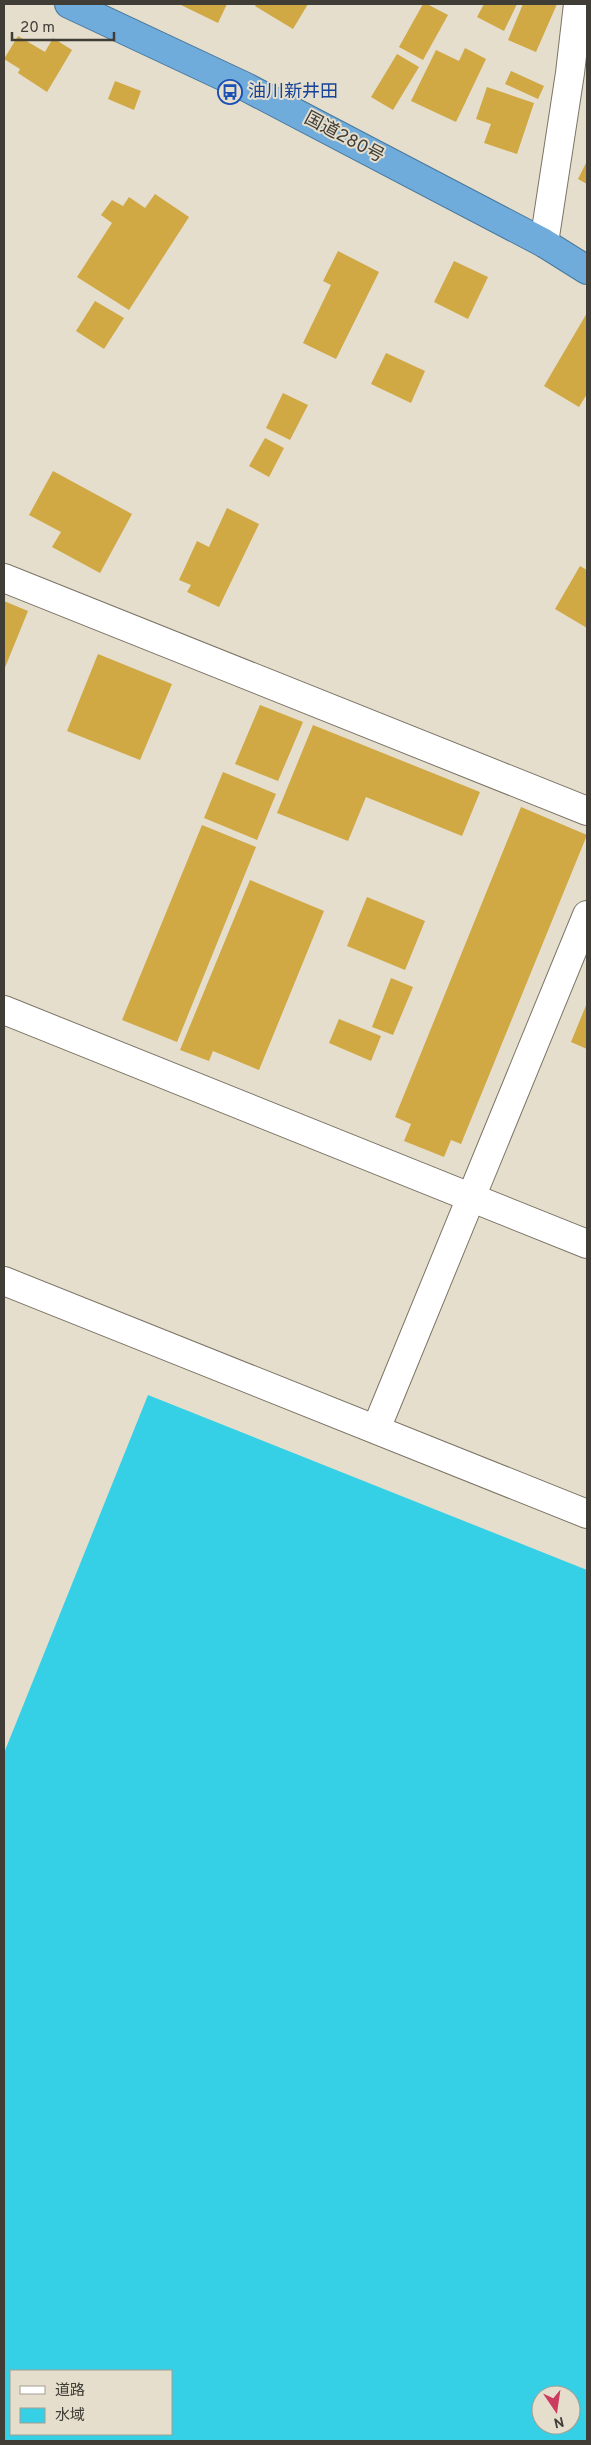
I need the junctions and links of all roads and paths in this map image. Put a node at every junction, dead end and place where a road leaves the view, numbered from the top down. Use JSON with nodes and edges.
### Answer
{"nodes":[{"id":1,"x":69,"y":4,"type":"edge"},
{"id":2,"x":578,"y":4,"type":"edge"},
{"id":3,"x":544,"y":243,"type":"junction"},
{"id":4,"x":587,"y":270,"type":"edge"},
{"id":5,"x":4,"y":578,"type":"edge"},
{"id":6,"x":587,"y":811,"type":"edge"},
{"id":7,"x":587,"y":915,"type":"edge"},
{"id":8,"x":4,"y":1010,"type":"edge"},
{"id":9,"x":472,"y":1198,"type":"junction"},
{"id":10,"x":587,"y":1244,"type":"edge"},
{"id":11,"x":4,"y":1281,"type":"edge"},
{"id":12,"x":376,"y":1429,"type":"junction"},
{"id":13,"x":587,"y":1514,"type":"edge"}],
"edges":[{"from":1,"to":3,"type":"highway","name":"国道280号"},
{"from":2,"to":3,"type":"street"},
{"from":3,"to":4,"type":"highway","name":"国道280号"},
{"from":5,"to":6,"type":"street"},
{"from":7,"to":9,"type":"street"},
{"from":8,"to":9,"type":"street"},
{"from":9,"to":10,"type":"street"},
{"from":9,"to":12,"type":"street"},
{"from":11,"to":12,"type":"street"},
{"from":12,"to":13,"type":"street"}]}
